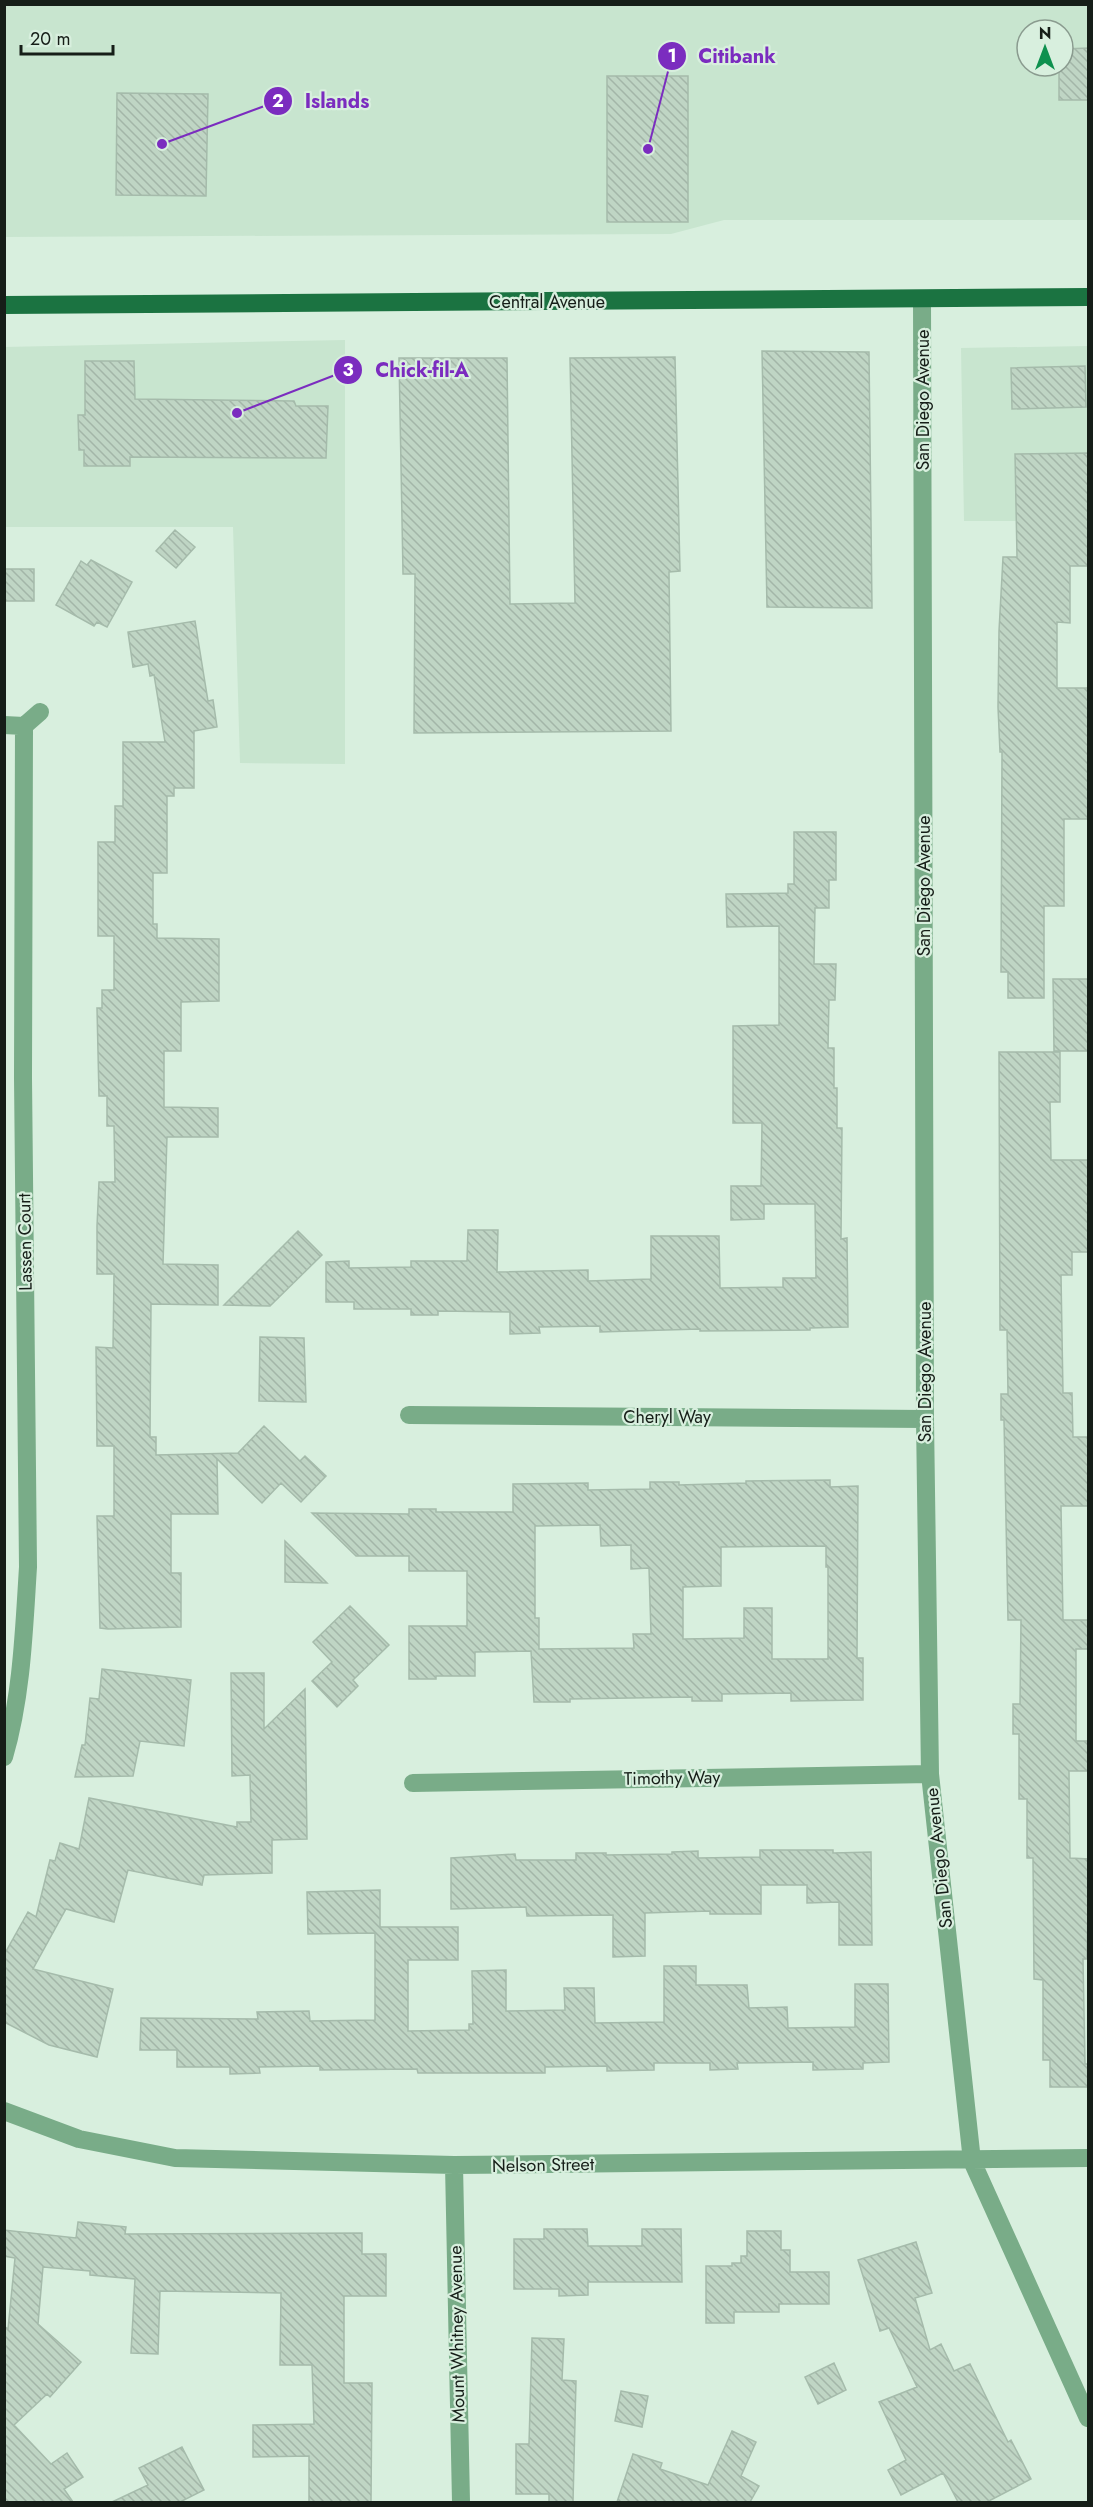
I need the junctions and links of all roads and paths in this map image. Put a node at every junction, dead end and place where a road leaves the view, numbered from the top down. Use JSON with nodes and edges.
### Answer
{"nodes":[{"id":1,"x":1089,"y":297,"type":"edge"},
{"id":2,"x":922,"y":299,"type":"junction"},
{"id":3,"x":4,"y":305,"type":"edge"},
{"id":4,"x":40,"y":711,"type":"dead end"},
{"id":5,"x":4,"y":725,"type":"edge"},
{"id":6,"x":24,"y":726,"type":"junction"},
{"id":7,"x":410,"y":1415,"type":"dead end"},
{"id":8,"x":925,"y":1419,"type":"junction"},
{"id":9,"x":4,"y":1757,"type":"edge"},
{"id":10,"x":930,"y":1774,"type":"junction"},
{"id":11,"x":413,"y":1783,"type":"dead end"},
{"id":12,"x":4,"y":2111,"type":"edge"},
{"id":13,"x":1089,"y":2158,"type":"edge"},
{"id":14,"x":972,"y":2161,"type":"junction"},
{"id":15,"x":454,"y":2165,"type":"junction"},
{"id":16,"x":1089,"y":2418,"type":"edge"},
{"id":17,"x":461,"y":2502,"type":"edge"}],
"edges":[{"from":1,"to":2,"type":"main road","name":"Central Avenue"},
{"from":2,"to":3,"type":"main road","name":"Central Avenue"},
{"from":2,"to":8,"type":"street","name":"San Diego Avenue"},
{"from":4,"to":6,"type":"street"},
{"from":5,"to":6,"type":"street"},
{"from":6,"to":9,"type":"street","name":"Lassen Court"},
{"from":7,"to":8,"type":"street","name":"Cheryl Way"},
{"from":8,"to":10,"type":"street","name":"San Diego Avenue"},
{"from":10,"to":11,"type":"street","name":"Timothy Way"},
{"from":10,"to":14,"type":"street","name":"San Diego Avenue"},
{"from":12,"to":15,"type":"street","name":"Nelson Street"},
{"from":13,"to":14,"type":"street","name":"Nelson Street"},
{"from":14,"to":15,"type":"street","name":"Nelson Street"},
{"from":14,"to":16,"type":"street","name":"San Diego Avenue"},
{"from":15,"to":17,"type":"street","name":"Mount Whitney Avenue"}]}
